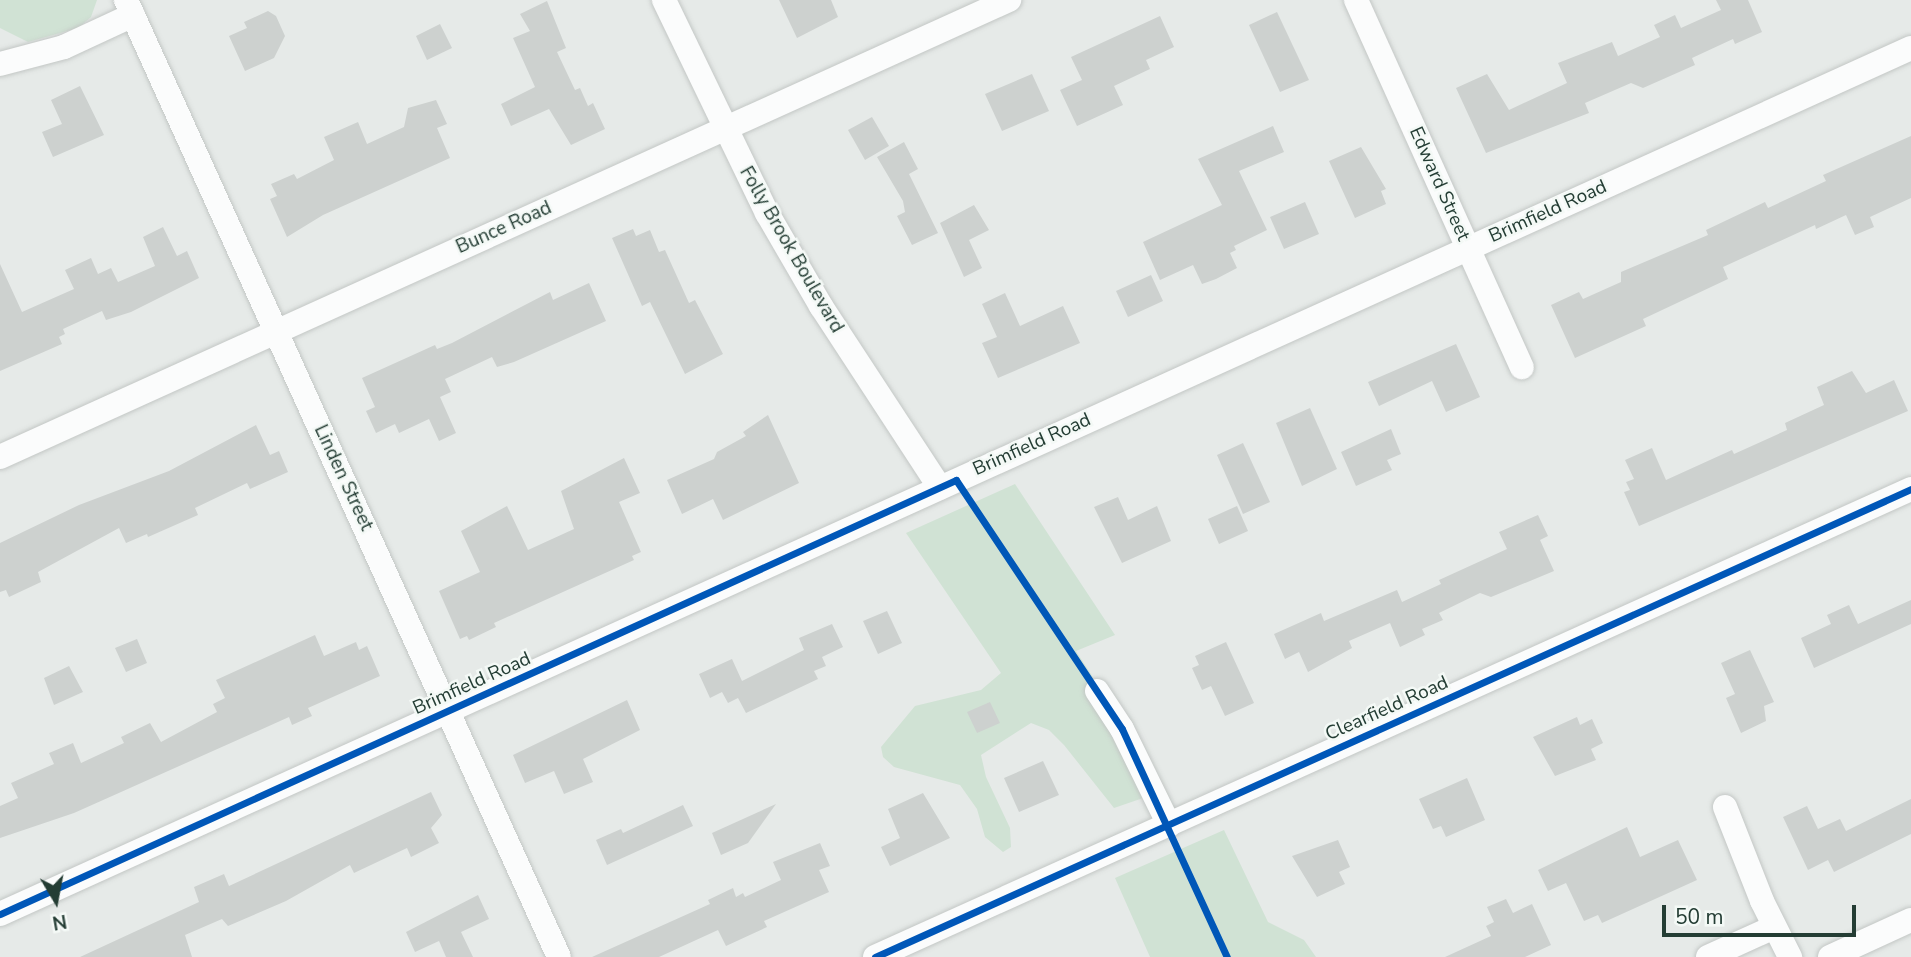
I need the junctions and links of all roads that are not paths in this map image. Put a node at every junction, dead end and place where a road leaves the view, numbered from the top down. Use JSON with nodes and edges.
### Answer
{"nodes":[{"id":1,"x":664,"y":0,"type":"edge"},
{"id":2,"x":1009,"y":0,"type":"edge"},
{"id":3,"x":1356,"y":0,"type":"edge"},
{"id":4,"x":129,"y":7,"type":"edge"},
{"id":5,"x":1911,"y":48,"type":"edge"},
{"id":6,"x":0,"y":64,"type":"edge"},
{"id":7,"x":725,"y":129,"type":"junction"},
{"id":8,"x":1468,"y":248,"type":"junction"},
{"id":9,"x":275,"y":331,"type":"junction"},
{"id":10,"x":1522,"y":367,"type":"dead end"},
{"id":11,"x":0,"y":457,"type":"edge"},
{"id":12,"x":940,"y":488,"type":"junction"},
{"id":13,"x":1911,"y":489,"type":"edge"},
{"id":14,"x":1097,"y":691,"type":"dead end"},
{"id":15,"x":449,"y":712,"type":"junction"},
{"id":16,"x":1725,"y":807,"type":"dead end"},
{"id":17,"x":1169,"y":825,"type":"junction"},
{"id":18,"x":0,"y":914,"type":"edge"},
{"id":19,"x":1911,"y":920,"type":"edge"},
{"id":20,"x":1774,"y":927,"type":"junction"},
{"id":21,"x":559,"y":957,"type":"edge"},
{"id":22,"x":875,"y":957,"type":"edge"},
{"id":23,"x":1708,"y":957,"type":"edge"},
{"id":24,"x":1790,"y":957,"type":"edge"},
{"id":25,"x":1830,"y":957,"type":"edge"}],
"edges":[{"from":1,"to":7,"type":"street","name":"Folly Brook Boulevard"},
{"from":2,"to":7,"type":"street","name":"Bunce Road"},
{"from":3,"to":8,"type":"street","name":"Edward Street"},
{"from":4,"to":6,"type":"street"},
{"from":4,"to":9,"type":"street","name":"Linden Street"},
{"from":5,"to":8,"type":"street","name":"Brimfield Road"},
{"from":7,"to":9,"type":"street","name":"Bunce Road"},
{"from":7,"to":12,"type":"street","name":"Folly Brook Boulevard"},
{"from":8,"to":10,"type":"street","name":"Edward Street"},
{"from":8,"to":12,"type":"street","name":"Brimfield Road"},
{"from":9,"to":11,"type":"street","name":"Bunce Road"},
{"from":9,"to":15,"type":"street","name":"Linden Street"},
{"from":12,"to":15,"type":"street","name":"Brimfield Road"},
{"from":13,"to":17,"type":"street","name":"Clearfield Road"},
{"from":14,"to":17,"type":"street"},
{"from":15,"to":18,"type":"street","name":"Brimfield Road"},
{"from":15,"to":21,"type":"street","name":"Linden Street"},
{"from":16,"to":20,"type":"street"},
{"from":17,"to":22,"type":"street","name":"Clearfield Road"},
{"from":19,"to":25,"type":"street"},
{"from":20,"to":23,"type":"street"},
{"from":20,"to":24,"type":"street"}]}
